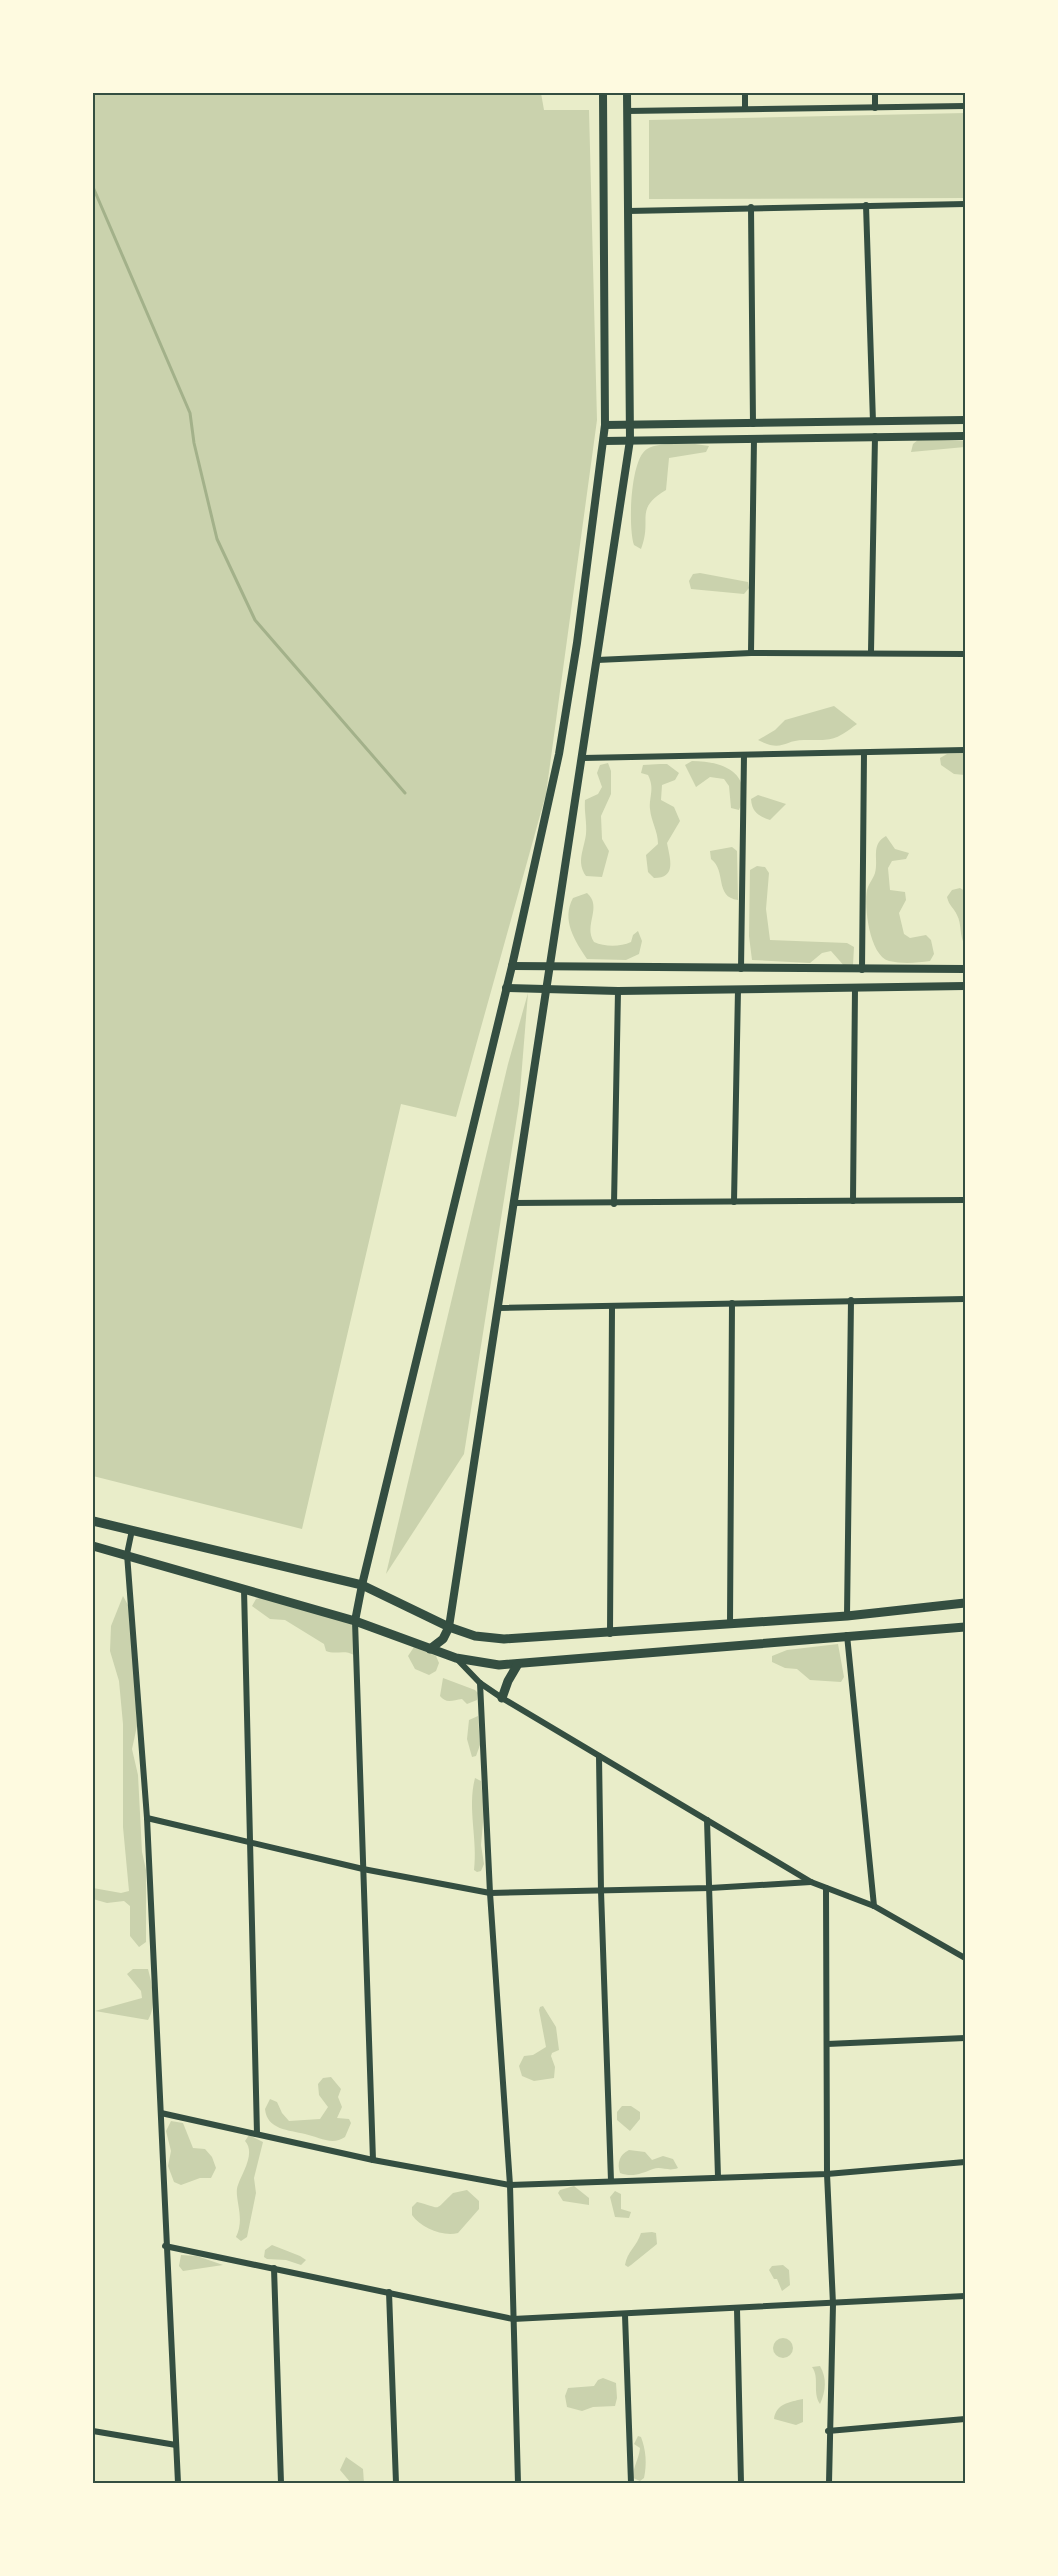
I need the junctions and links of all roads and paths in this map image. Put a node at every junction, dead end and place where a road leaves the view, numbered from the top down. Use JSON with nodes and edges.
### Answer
{"nodes":[{"id":1,"x":603,"y":93,"type":"edge"},
{"id":2,"x":627,"y":93,"type":"edge"},
{"id":3,"x":745,"y":93,"type":"edge"},
{"id":4,"x":874,"y":93,"type":"edge"},
{"id":5,"x":965,"y":106,"type":"edge"},
{"id":6,"x":875,"y":108,"type":"junction"},
{"id":7,"x":745,"y":109,"type":"junction"},
{"id":8,"x":627,"y":111,"type":"junction"},
{"id":9,"x":965,"y":204,"type":"edge"},
{"id":10,"x":867,"y":205,"type":"junction"},
{"id":11,"x":751,"y":207,"type":"junction"},
{"id":12,"x":628,"y":211,"type":"junction"},
{"id":13,"x":965,"y":420,"type":"edge"},
{"id":14,"x":873,"y":422,"type":"junction"},
{"id":15,"x":631,"y":424,"type":"junction"},
{"id":16,"x":753,"y":424,"type":"junction"},
{"id":17,"x":605,"y":425,"type":"junction"},
{"id":18,"x":875,"y":436,"type":"junction"},
{"id":19,"x":965,"y":436,"type":"edge"},
{"id":20,"x":754,"y":438,"type":"junction"},
{"id":21,"x":630,"y":440,"type":"junction"},
{"id":22,"x":604,"y":441,"type":"junction"},
{"id":23,"x":871,"y":652,"type":"junction"},
{"id":24,"x":751,"y":653,"type":"junction"},
{"id":25,"x":965,"y":654,"type":"edge"},
{"id":26,"x":597,"y":660,"type":"junction"},
{"id":27,"x":965,"y":750,"type":"edge"},
{"id":28,"x":864,"y":753,"type":"junction"},
{"id":29,"x":744,"y":755,"type":"junction"},
{"id":30,"x":583,"y":758,"type":"junction"},
{"id":31,"x":512,"y":966,"type":"junction"},
{"id":32,"x":550,"y":968,"type":"junction"},
{"id":33,"x":741,"y":969,"type":"junction"},
{"id":34,"x":965,"y":969,"type":"edge"},
{"id":35,"x":862,"y":970,"type":"junction"},
{"id":36,"x":965,"y":986,"type":"edge"},
{"id":37,"x":506,"y":988,"type":"junction"},
{"id":38,"x":855,"y":988,"type":"junction"},
{"id":39,"x":738,"y":989,"type":"junction"},
{"id":40,"x":547,"y":990,"type":"junction"},
{"id":41,"x":618,"y":991,"type":"junction"},
{"id":42,"x":965,"y":1200,"type":"edge"},
{"id":43,"x":853,"y":1201,"type":"junction"},
{"id":44,"x":734,"y":1202,"type":"junction"},
{"id":45,"x":513,"y":1203,"type":"junction"},
{"id":46,"x":614,"y":1204,"type":"junction"},
{"id":47,"x":965,"y":1299,"type":"edge"},
{"id":48,"x":851,"y":1300,"type":"junction"},
{"id":49,"x":732,"y":1303,"type":"junction"},
{"id":50,"x":499,"y":1308,"type":"junction"},
{"id":51,"x":612,"y":1308,"type":"junction"},
{"id":52,"x":93,"y":1521,"type":"edge"},
{"id":53,"x":132,"y":1530,"type":"junction"},
{"id":54,"x":93,"y":1546,"type":"edge"},
{"id":55,"x":127,"y":1554,"type":"junction"},
{"id":56,"x":362,"y":1585,"type":"junction"},
{"id":57,"x":244,"y":1589,"type":"junction"},
{"id":58,"x":965,"y":1603,"type":"edge"},
{"id":59,"x":847,"y":1616,"type":"junction"},
{"id":60,"x":356,"y":1621,"type":"junction"},
{"id":61,"x":730,"y":1624,"type":"junction"},
{"id":62,"x":965,"y":1627,"type":"edge"},
{"id":63,"x":449,"y":1628,"type":"junction"},
{"id":64,"x":610,"y":1634,"type":"junction"},
{"id":65,"x":847,"y":1635,"type":"junction"},
{"id":66,"x":430,"y":1649,"type":"junction"},
{"id":67,"x":456,"y":1658,"type":"junction"},
{"id":68,"x":518,"y":1664,"type":"junction"},
{"id":69,"x":480,"y":1683,"type":"junction"},
{"id":70,"x":502,"y":1698,"type":"junction"},
{"id":71,"x":599,"y":1756,"type":"junction"},
{"id":72,"x":147,"y":1818,"type":"junction"},
{"id":73,"x":707,"y":1820,"type":"junction"},
{"id":74,"x":252,"y":1843,"type":"junction"},
{"id":75,"x":363,"y":1869,"type":"junction"},
{"id":76,"x":810,"y":1882,"type":"junction"},
{"id":77,"x":710,"y":1888,"type":"junction"},
{"id":78,"x":826,"y":1888,"type":"junction"},
{"id":79,"x":601,"y":1891,"type":"junction"},
{"id":80,"x":489,"y":1893,"type":"junction"},
{"id":81,"x":874,"y":1906,"type":"junction"},
{"id":82,"x":965,"y":1958,"type":"edge"},
{"id":83,"x":965,"y":2038,"type":"edge"},
{"id":84,"x":827,"y":2044,"type":"junction"},
{"id":85,"x":161,"y":2113,"type":"junction"},
{"id":86,"x":257,"y":2134,"type":"junction"},
{"id":87,"x":373,"y":2160,"type":"junction"},
{"id":88,"x":965,"y":2163,"type":"edge"},
{"id":89,"x":827,"y":2174,"type":"junction"},
{"id":90,"x":718,"y":2177,"type":"junction"},
{"id":91,"x":611,"y":2181,"type":"junction"},
{"id":92,"x":510,"y":2184,"type":"junction"},
{"id":93,"x":165,"y":2246,"type":"junction"},
{"id":94,"x":274,"y":2268,"type":"junction"},
{"id":95,"x":389,"y":2292,"type":"junction"},
{"id":96,"x":965,"y":2296,"type":"edge"},
{"id":97,"x":833,"y":2304,"type":"junction"},
{"id":98,"x":737,"y":2308,"type":"junction"},
{"id":99,"x":625,"y":2315,"type":"junction"},
{"id":100,"x":513,"y":2319,"type":"junction"},
{"id":101,"x":965,"y":2419,"type":"edge"},
{"id":102,"x":93,"y":2431,"type":"edge"},
{"id":103,"x":828,"y":2431,"type":"junction"},
{"id":104,"x":176,"y":2445,"type":"junction"},
{"id":105,"x":178,"y":2483,"type":"edge"},
{"id":106,"x":280,"y":2483,"type":"edge"},
{"id":107,"x":396,"y":2483,"type":"edge"},
{"id":108,"x":518,"y":2483,"type":"edge"},
{"id":109,"x":632,"y":2483,"type":"edge"},
{"id":110,"x":741,"y":2483,"type":"edge"},
{"id":111,"x":829,"y":2483,"type":"edge"}],
"edges":[{"from":1,"to":17,"type":"street"},
{"from":2,"to":8,"type":"street"},
{"from":3,"to":7,"type":"street"},
{"from":4,"to":6,"type":"street"},
{"from":5,"to":6,"type":"street"},
{"from":6,"to":7,"type":"street"},
{"from":7,"to":8,"type":"street"},
{"from":8,"to":12,"type":"street"},
{"from":9,"to":10,"type":"street"},
{"from":10,"to":11,"type":"street"},
{"from":10,"to":14,"type":"street"},
{"from":11,"to":12,"type":"street"},
{"from":11,"to":16,"type":"street"},
{"from":12,"to":15,"type":"street"},
{"from":13,"to":14,"type":"street"},
{"from":14,"to":16,"type":"street"},
{"from":15,"to":16,"type":"street"},
{"from":15,"to":17,"type":"street"},
{"from":15,"to":21,"type":"street"},
{"from":17,"to":22,"type":"street"},
{"from":18,"to":19,"type":"street"},
{"from":18,"to":20,"type":"street"},
{"from":18,"to":23,"type":"street"},
{"from":20,"to":21,"type":"street"},
{"from":20,"to":24,"type":"street"},
{"from":21,"to":22,"type":"street"},
{"from":21,"to":26,"type":"street"},
{"from":22,"to":31,"type":"street"},
{"from":23,"to":24,"type":"street"},
{"from":23,"to":25,"type":"street"},
{"from":24,"to":26,"type":"street"},
{"from":26,"to":30,"type":"street"},
{"from":27,"to":28,"type":"street"},
{"from":28,"to":29,"type":"street"},
{"from":28,"to":35,"type":"street"},
{"from":29,"to":30,"type":"street"},
{"from":29,"to":33,"type":"street"},
{"from":30,"to":32,"type":"street"},
{"from":31,"to":32,"type":"street"},
{"from":31,"to":37,"type":"street"},
{"from":32,"to":33,"type":"street"},
{"from":32,"to":40,"type":"street"},
{"from":33,"to":35,"type":"street"},
{"from":34,"to":35,"type":"street"},
{"from":36,"to":38,"type":"street"},
{"from":37,"to":40,"type":"street"},
{"from":37,"to":56,"type":"street"},
{"from":38,"to":39,"type":"street"},
{"from":38,"to":43,"type":"street"},
{"from":39,"to":41,"type":"street"},
{"from":39,"to":44,"type":"street"},
{"from":40,"to":41,"type":"street"},
{"from":40,"to":45,"type":"street"},
{"from":41,"to":46,"type":"street"},
{"from":42,"to":43,"type":"street"},
{"from":43,"to":44,"type":"street"},
{"from":44,"to":46,"type":"street"},
{"from":45,"to":46,"type":"street"},
{"from":45,"to":50,"type":"street"},
{"from":47,"to":48,"type":"street"},
{"from":48,"to":49,"type":"street"},
{"from":48,"to":59,"type":"street"},
{"from":49,"to":51,"type":"street"},
{"from":49,"to":61,"type":"street"},
{"from":50,"to":51,"type":"street"},
{"from":50,"to":63,"type":"street"},
{"from":51,"to":64,"type":"street"},
{"from":52,"to":53,"type":"main road"},
{"from":53,"to":55,"type":"street"},
{"from":53,"to":56,"type":"main road"},
{"from":54,"to":55,"type":"main road"},
{"from":55,"to":57,"type":"main road"},
{"from":55,"to":72,"type":"street"},
{"from":56,"to":60,"type":"street"},
{"from":56,"to":63,"type":"main road"},
{"from":57,"to":60,"type":"main road"},
{"from":57,"to":74,"type":"street"},
{"from":58,"to":59,"type":"main road"},
{"from":59,"to":61,"type":"main road"},
{"from":60,"to":66,"type":"main road"},
{"from":60,"to":75,"type":"street"},
{"from":61,"to":64,"type":"main road"},
{"from":62,"to":65,"type":"main road"},
{"from":63,"to":64,"type":"main road"},
{"from":63,"to":66,"type":"main road"},
{"from":65,"to":68,"type":"main road"},
{"from":65,"to":81,"type":"street"},
{"from":66,"to":67,"type":"main road"},
{"from":67,"to":68,"type":"main road"},
{"from":67,"to":69,"type":"street"},
{"from":68,"to":70,"type":"main road"},
{"from":69,"to":70,"type":"street"},
{"from":69,"to":80,"type":"street"},
{"from":70,"to":71,"type":"street"},
{"from":71,"to":73,"type":"street"},
{"from":71,"to":79,"type":"street"},
{"from":72,"to":74,"type":"street"},
{"from":72,"to":85,"type":"street"},
{"from":73,"to":76,"type":"street"},
{"from":73,"to":77,"type":"street"},
{"from":74,"to":75,"type":"street"},
{"from":74,"to":86,"type":"street"},
{"from":75,"to":80,"type":"street"},
{"from":75,"to":87,"type":"street"},
{"from":76,"to":77,"type":"street"},
{"from":76,"to":78,"type":"street"},
{"from":77,"to":79,"type":"street"},
{"from":77,"to":90,"type":"street"},
{"from":78,"to":81,"type":"street"},
{"from":78,"to":84,"type":"street"},
{"from":79,"to":80,"type":"street"},
{"from":79,"to":91,"type":"street"},
{"from":80,"to":92,"type":"street"},
{"from":81,"to":82,"type":"street"},
{"from":83,"to":84,"type":"street"},
{"from":84,"to":89,"type":"street"},
{"from":85,"to":86,"type":"street"},
{"from":85,"to":93,"type":"street"},
{"from":86,"to":87,"type":"street"},
{"from":87,"to":92,"type":"street"},
{"from":88,"to":89,"type":"street"},
{"from":89,"to":90,"type":"street"},
{"from":89,"to":97,"type":"street"},
{"from":90,"to":91,"type":"street"},
{"from":91,"to":92,"type":"street"},
{"from":92,"to":100,"type":"street"},
{"from":93,"to":94,"type":"street"},
{"from":93,"to":104,"type":"street"},
{"from":94,"to":95,"type":"street"},
{"from":94,"to":106,"type":"street"},
{"from":95,"to":100,"type":"street"},
{"from":95,"to":107,"type":"street"},
{"from":96,"to":97,"type":"street"},
{"from":97,"to":98,"type":"street"},
{"from":97,"to":103,"type":"street"},
{"from":98,"to":99,"type":"street"},
{"from":98,"to":110,"type":"street"},
{"from":99,"to":100,"type":"street"},
{"from":99,"to":109,"type":"street"},
{"from":100,"to":108,"type":"street"},
{"from":101,"to":103,"type":"street"},
{"from":102,"to":104,"type":"street"},
{"from":103,"to":111,"type":"street"},
{"from":104,"to":105,"type":"street"}]}
